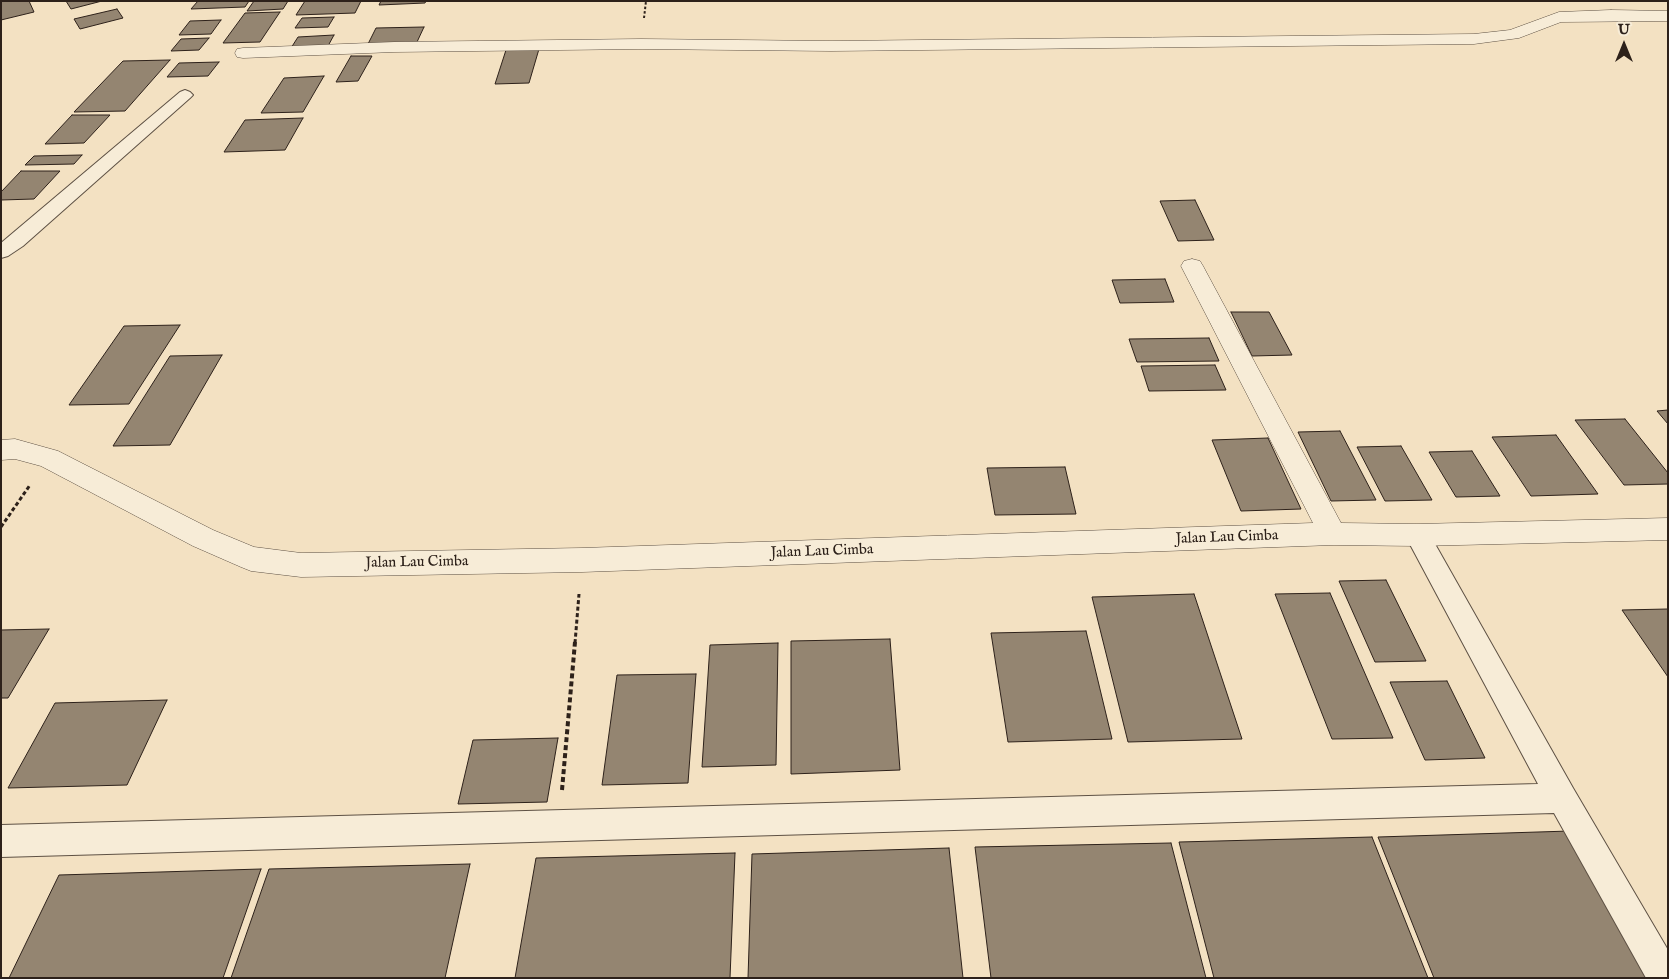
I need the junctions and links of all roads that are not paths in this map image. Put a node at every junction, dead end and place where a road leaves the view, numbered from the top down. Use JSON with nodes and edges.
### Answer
{"nodes":[{"id":1,"x":1668,"y":16,"type":"edge"},
{"id":2,"x":243,"y":53,"type":"dead end"},
{"id":3,"x":185,"y":95,"type":"dead end"},
{"id":4,"x":1,"y":252,"type":"edge"},
{"id":5,"x":1192,"y":266,"type":"dead end"},
{"id":6,"x":1,"y":450,"type":"edge"},
{"id":7,"x":1668,"y":529,"type":"edge"},
{"id":8,"x":1333,"y":534,"type":"junction"},
{"id":9,"x":1417,"y":535,"type":"junction"},
{"id":10,"x":1562,"y":798,"type":"junction"},
{"id":11,"x":1,"y":841,"type":"edge"},
{"id":12,"x":1665,"y":978,"type":"edge"}],
"edges":[{"from":1,"to":2,"type":"street"},
{"from":3,"to":4,"type":"lane"},
{"from":5,"to":8,"type":"street"},
{"from":6,"to":8,"type":"street","name":"Jalan Lau Cimba"},
{"from":7,"to":9,"type":"street","name":"Jalan Lau Cimba"},
{"from":8,"to":9,"type":"street","name":"Jalan Lau Cimba"},
{"from":9,"to":10,"type":"lane"},
{"from":10,"to":11,"type":"lane"},
{"from":10,"to":12,"type":"lane"}]}
